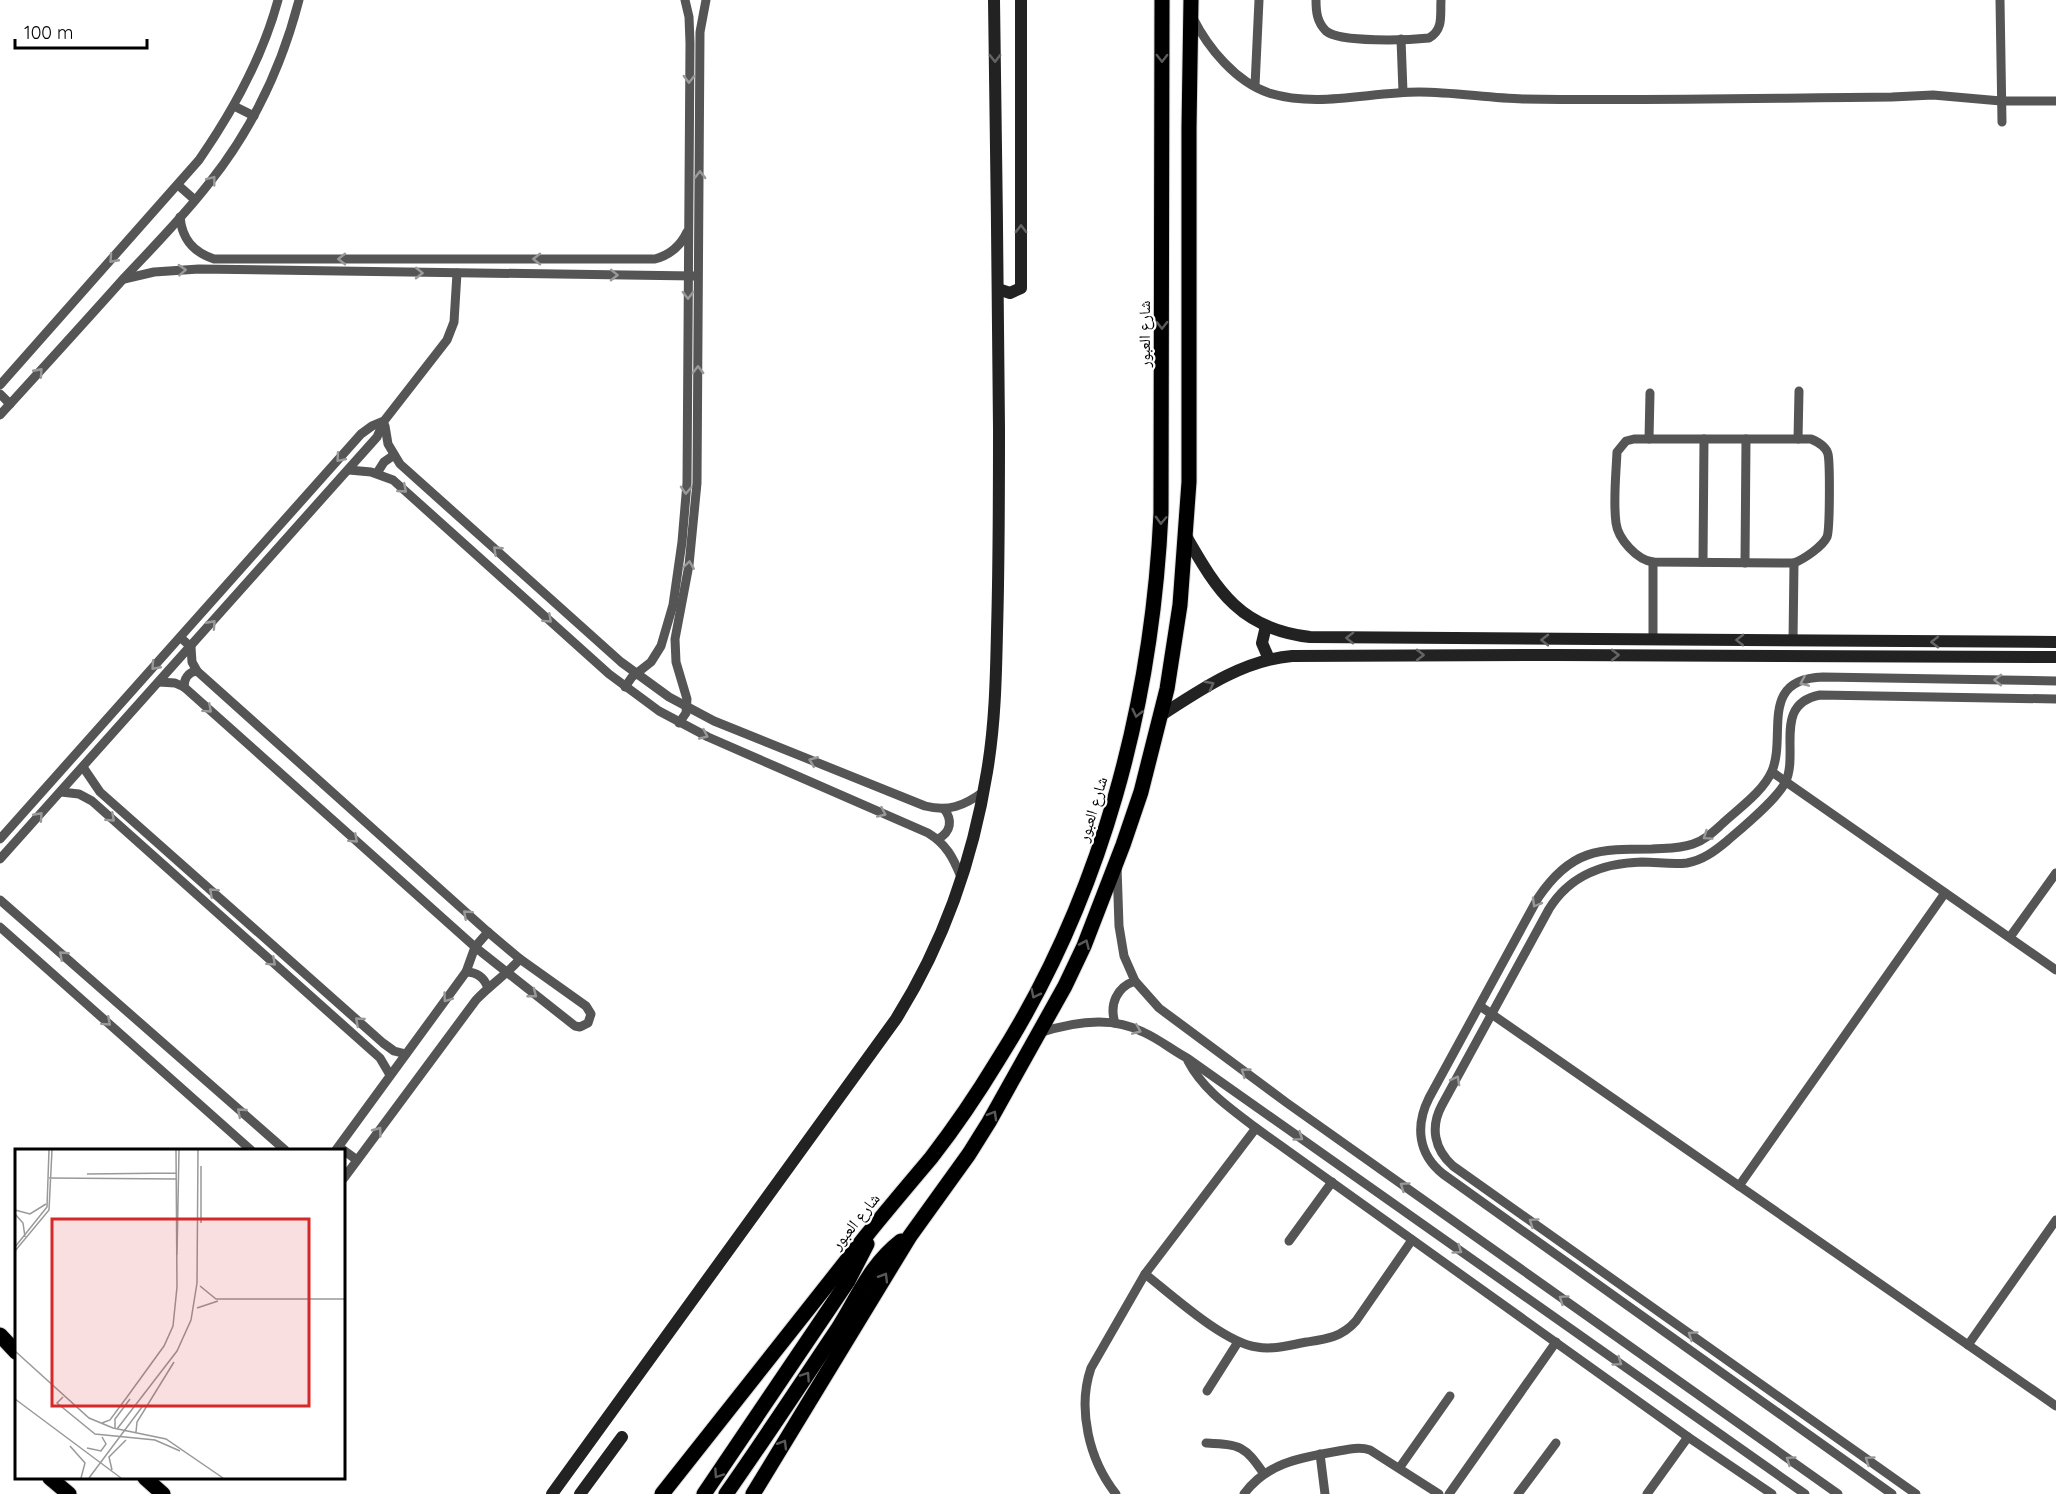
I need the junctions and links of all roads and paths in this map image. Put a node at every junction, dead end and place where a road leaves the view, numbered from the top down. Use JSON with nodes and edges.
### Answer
{"nodes":[{"id":1,"x":278,"y":0,"type":"edge"},
{"id":2,"x":298,"y":0,"type":"edge"},
{"id":3,"x":994,"y":0,"type":"edge"},
{"id":4,"x":1021,"y":0,"type":"edge"},
{"id":5,"x":1162,"y":0,"type":"edge"},
{"id":6,"x":1259,"y":0,"type":"edge"},
{"id":7,"x":1316,"y":0,"type":"edge"},
{"id":8,"x":1441,"y":0,"type":"edge"},
{"id":9,"x":2000,"y":0,"type":"edge"},
{"id":10,"x":686,"y":2,"type":"edge"},
{"id":11,"x":705,"y":2,"type":"edge"},
{"id":12,"x":1191,"y":7,"type":"edge"},
{"id":13,"x":1401,"y":39,"type":"junction"},
{"id":14,"x":700,"y":42,"type":"junction"},
{"id":15,"x":690,"y":43,"type":"junction"},
{"id":16,"x":256,"y":63,"type":"junction"},
{"id":17,"x":275,"y":71,"type":"junction"},
{"id":18,"x":1255,"y":86,"type":"junction"},
{"id":19,"x":1403,"y":92,"type":"junction"},
{"id":20,"x":2001,"y":101,"type":"junction"},
{"id":21,"x":2056,"y":101,"type":"edge"},
{"id":22,"x":234,"y":106,"type":"junction"},
{"id":23,"x":254,"y":116,"type":"junction"},
{"id":24,"x":2002,"y":122,"type":"dead end"},
{"id":25,"x":178,"y":185,"type":"junction"},
{"id":26,"x":195,"y":200,"type":"junction"},
{"id":27,"x":180,"y":217,"type":"junction"},
{"id":28,"x":688,"y":230,"type":"junction"},
{"id":29,"x":998,"y":255,"type":"junction"},
{"id":30,"x":233,"y":259,"type":"junction"},
{"id":31,"x":395,"y":259,"type":"junction"},
{"id":32,"x":1021,"y":261,"type":"junction"},
{"id":33,"x":233,"y":270,"type":"junction"},
{"id":34,"x":395,"y":272,"type":"junction"},
{"id":35,"x":458,"y":273,"type":"junction"},
{"id":36,"x":693,"y":276,"type":"junction"},
{"id":37,"x":124,"y":279,"type":"junction"},
{"id":38,"x":998,"y":290,"type":"junction"},
{"id":39,"x":40,"y":340,"type":"junction"},
{"id":40,"x":55,"y":354,"type":"junction"},
{"id":41,"x":0,"y":385,"type":"edge"},
{"id":42,"x":1799,"y":391,"type":"dead end"},
{"id":43,"x":1650,"y":393,"type":"dead end"},
{"id":44,"x":0,"y":394,"type":"edge"},
{"id":45,"x":10,"y":404,"type":"junction"},
{"id":46,"x":0,"y":415,"type":"edge"},
{"id":47,"x":384,"y":421,"type":"junction"},
{"id":48,"x":693,"y":423,"type":"junction"},
{"id":49,"x":1649,"y":439,"type":"junction"},
{"id":50,"x":1704,"y":439,"type":"junction"},
{"id":51,"x":1746,"y":439,"type":"junction"},
{"id":52,"x":1798,"y":439,"type":"junction"},
{"id":53,"x":394,"y":455,"type":"junction"},
{"id":54,"x":349,"y":470,"type":"junction"},
{"id":55,"x":377,"y":473,"type":"junction"},
{"id":56,"x":476,"y":532,"type":"junction"},
{"id":57,"x":1186,"y":536,"type":"junction"},
{"id":58,"x":465,"y":544,"type":"junction"},
{"id":59,"x":1653,"y":562,"type":"junction"},
{"id":60,"x":1702,"y":562,"type":"junction"},
{"id":61,"x":1745,"y":563,"type":"junction"},
{"id":62,"x":1794,"y":563,"type":"junction"},
{"id":63,"x":523,"y":575,"type":"junction"},
{"id":64,"x":513,"y":587,"type":"junction"},
{"id":65,"x":574,"y":621,"type":"junction"},
{"id":66,"x":1266,"y":626,"type":"junction"},
{"id":67,"x":563,"y":632,"type":"junction"},
{"id":68,"x":181,"y":638,"type":"junction"},
{"id":69,"x":1653,"y":639,"type":"junction"},
{"id":70,"x":1793,"y":641,"type":"junction"},
{"id":71,"x":2056,"y":642,"type":"edge"},
{"id":72,"x":661,"y":646,"type":"junction"},
{"id":73,"x":191,"y":647,"type":"junction"},
{"id":74,"x":675,"y":652,"type":"junction"},
{"id":75,"x":2056,"y":657,"type":"edge"},
{"id":76,"x":1269,"y":659,"type":"junction"},
{"id":77,"x":197,"y":671,"type":"junction"},
{"id":78,"x":637,"y":674,"type":"junction"},
{"id":79,"x":2056,"y":681,"type":"edge"},
{"id":80,"x":159,"y":682,"type":"junction"},
{"id":81,"x":184,"y":687,"type":"junction"},
{"id":82,"x":625,"y":687,"type":"junction"},
{"id":83,"x":2056,"y":699,"type":"edge"},
{"id":84,"x":687,"y":707,"type":"junction"},
{"id":85,"x":1160,"y":716,"type":"junction"},
{"id":86,"x":679,"y":723,"type":"junction"},
{"id":87,"x":83,"y":767,"type":"junction"},
{"id":88,"x":1772,"y":772,"type":"junction"},
{"id":89,"x":1786,"y":781,"type":"junction"},
{"id":90,"x":93,"y":784,"type":"junction"},
{"id":91,"x":61,"y":792,"type":"junction"},
{"id":92,"x":984,"y":792,"type":"junction"},
{"id":93,"x":84,"y":796,"type":"junction"},
{"id":94,"x":944,"y":809,"type":"junction"},
{"id":95,"x":0,"y":839,"type":"edge"},
{"id":96,"x":938,"y":839,"type":"junction"},
{"id":97,"x":0,"y":859,"type":"edge"},
{"id":98,"x":1117,"y":864,"type":"junction"},
{"id":99,"x":2056,"y":873,"type":"edge"},
{"id":100,"x":962,"y":877,"type":"junction"},
{"id":101,"x":1945,"y":893,"type":"junction"},
{"id":102,"x":0,"y":900,"type":"edge"},
{"id":103,"x":0,"y":927,"type":"edge"},
{"id":104,"x":488,"y":932,"type":"junction"},
{"id":105,"x":2010,"y":937,"type":"junction"},
{"id":106,"x":264,"y":938,"type":"junction"},
{"id":107,"x":48,"y":941,"type":"junction"},
{"id":108,"x":475,"y":947,"type":"junction"},
{"id":109,"x":256,"y":948,"type":"junction"},
{"id":110,"x":35,"y":958,"type":"junction"},
{"id":111,"x":520,"y":959,"type":"junction"},
{"id":112,"x":2056,"y":970,"type":"edge"},
{"id":113,"x":466,"y":972,"type":"junction"},
{"id":114,"x":508,"y":974,"type":"junction"},
{"id":115,"x":90,"y":978,"type":"junction"},
{"id":116,"x":1135,"y":981,"type":"junction"},
{"id":117,"x":488,"y":988,"type":"junction"},
{"id":118,"x":76,"y":994,"type":"junction"},
{"id":119,"x":1480,"y":1006,"type":"junction"},
{"id":120,"x":1492,"y":1014,"type":"junction"},
{"id":121,"x":1115,"y":1023,"type":"junction"},
{"id":122,"x":1039,"y":1033,"type":"junction"},
{"id":123,"x":389,"y":1047,"type":"junction"},
{"id":124,"x":406,"y":1054,"type":"junction"},
{"id":125,"x":380,"y":1058,"type":"junction"},
{"id":126,"x":1187,"y":1058,"type":"junction"},
{"id":127,"x":390,"y":1075,"type":"junction"},
{"id":128,"x":1256,"y":1128,"type":"junction"},
{"id":129,"x":946,"y":1137,"type":"junction"},
{"id":130,"x":250,"y":1149,"type":"edge"},
{"id":131,"x":284,"y":1149,"type":"edge"},
{"id":132,"x":338,"y":1149,"type":"edge"},
{"id":133,"x":345,"y":1153,"type":"edge"},
{"id":134,"x":969,"y":1154,"type":"junction"},
{"id":135,"x":357,"y":1160,"type":"junction"},
{"id":136,"x":345,"y":1177,"type":"edge"},
{"id":137,"x":1332,"y":1182,"type":"junction"},
{"id":138,"x":1739,"y":1186,"type":"junction"},
{"id":139,"x":1488,"y":1191,"type":"junction"},
{"id":140,"x":1481,"y":1202,"type":"junction"},
{"id":141,"x":2056,"y":1220,"type":"edge"},
{"id":142,"x":872,"y":1229,"type":"junction"},
{"id":143,"x":910,"y":1236,"type":"junction"},
{"id":144,"x":1412,"y":1240,"type":"junction"},
{"id":145,"x":1289,"y":1241,"type":"dead end"},
{"id":146,"x":1145,"y":1274,"type":"junction"},
{"id":147,"x":0,"y":1335,"type":"edge"},
{"id":148,"x":1557,"y":1341,"type":"junction"},
{"id":149,"x":1238,"y":1342,"type":"junction"},
{"id":150,"x":1968,"y":1345,"type":"junction"},
{"id":151,"x":15,"y":1351,"type":"edge"},
{"id":152,"x":1721,"y":1356,"type":"junction"},
{"id":153,"x":1713,"y":1368,"type":"junction"},
{"id":154,"x":1207,"y":1391,"type":"dead end"},
{"id":155,"x":1450,"y":1396,"type":"dead end"},
{"id":156,"x":2056,"y":1406,"type":"edge"},
{"id":157,"x":622,"y":1437,"type":"dead end"},
{"id":158,"x":1688,"y":1437,"type":"junction"},
{"id":159,"x":1206,"y":1443,"type":"dead end"},
{"id":160,"x":1556,"y":1443,"type":"dead end"},
{"id":161,"x":1320,"y":1454,"type":"junction"},
{"id":162,"x":1400,"y":1467,"type":"junction"},
{"id":163,"x":1264,"y":1473,"type":"junction"},
{"id":164,"x":567,"y":1474,"type":"junction"},
{"id":165,"x":51,"y":1479,"type":"edge"},
{"id":166,"x":146,"y":1479,"type":"edge"},
{"id":167,"x":583,"y":1490,"type":"edge"},
{"id":168,"x":69,"y":1494,"type":"edge"},
{"id":169,"x":163,"y":1494,"type":"edge"},
{"id":170,"x":552,"y":1494,"type":"edge"},
{"id":171,"x":662,"y":1494,"type":"edge"},
{"id":172,"x":704,"y":1494,"type":"edge"},
{"id":173,"x":726,"y":1494,"type":"edge"},
{"id":174,"x":753,"y":1494,"type":"edge"},
{"id":175,"x":1116,"y":1494,"type":"edge"},
{"id":176,"x":1245,"y":1494,"type":"edge"},
{"id":177,"x":1325,"y":1494,"type":"edge"},
{"id":178,"x":1439,"y":1494,"type":"edge"},
{"id":179,"x":1449,"y":1494,"type":"edge"},
{"id":180,"x":1518,"y":1494,"type":"edge"},
{"id":181,"x":1647,"y":1494,"type":"edge"},
{"id":182,"x":1772,"y":1494,"type":"edge"},
{"id":183,"x":1805,"y":1494,"type":"edge"},
{"id":184,"x":1838,"y":1494,"type":"edge"},
{"id":185,"x":1893,"y":1494,"type":"edge"},
{"id":186,"x":1916,"y":1494,"type":"edge"}],
"edges":[{"from":1,"to":16,"type":"street"},
{"from":2,"to":17,"type":"street"},
{"from":3,"to":29,"type":"street","one_way":true},
{"from":32,"to":4,"type":"street","one_way":true},
{"from":5,"to":129,"type":"main road","name":"شارع العبور","one_way":true},
{"from":6,"to":18,"type":"street"},
{"from":7,"to":13,"type":"street"},
{"from":8,"to":13,"type":"street"},
{"from":9,"to":20,"type":"street"},
{"from":10,"to":11,"type":"street"},
{"from":10,"to":15,"type":"street"},
{"from":11,"to":14,"type":"street"},
{"from":12,"to":18,"type":"street"},
{"from":12,"to":57,"type":"main road"},
{"from":13,"to":19,"type":"street"},
{"from":14,"to":15,"type":"street"},
{"from":36,"to":14,"type":"street","one_way":true},
{"from":15,"to":28,"type":"street","one_way":true},
{"from":16,"to":17,"type":"street"},
{"from":16,"to":22,"type":"street"},
{"from":17,"to":23,"type":"street"},
{"from":18,"to":19,"type":"street"},
{"from":19,"to":20,"type":"street"},
{"from":20,"to":21,"type":"street"},
{"from":20,"to":24,"type":"street"},
{"from":22,"to":23,"type":"street"},
{"from":22,"to":25,"type":"street"},
{"from":26,"to":23,"type":"street","one_way":true},
{"from":25,"to":26,"type":"street"},
{"from":25,"to":39,"type":"street","one_way":true},
{"from":26,"to":27,"type":"street"},
{"from":27,"to":30,"type":"street"},
{"from":27,"to":37,"type":"street"},
{"from":28,"to":31,"type":"street","one_way":true},
{"from":28,"to":36,"type":"street"},
{"from":29,"to":32,"type":"street"},
{"from":29,"to":38,"type":"street"},
{"from":31,"to":30,"type":"street","one_way":true},
{"from":30,"to":33,"type":"street"},
{"from":31,"to":34,"type":"street"},
{"from":32,"to":38,"type":"street"},
{"from":33,"to":34,"type":"street"},
{"from":37,"to":33,"type":"street","one_way":true},
{"from":34,"to":35,"type":"street","one_way":true},
{"from":35,"to":36,"type":"street","one_way":true},
{"from":35,"to":47,"type":"street"},
{"from":36,"to":48,"type":"street"},
{"from":37,"to":40,"type":"street"},
{"from":38,"to":92,"type":"street"},
{"from":39,"to":40,"type":"street"},
{"from":39,"to":41,"type":"street"},
{"from":45,"to":40,"type":"street","one_way":true},
{"from":42,"to":52,"type":"street"},
{"from":43,"to":49,"type":"street"},
{"from":44,"to":45,"type":"street"},
{"from":45,"to":46,"type":"street"},
{"from":47,"to":53,"type":"street"},
{"from":47,"to":54,"type":"street"},
{"from":47,"to":68,"type":"street","one_way":true},
{"from":48,"to":72,"type":"street","one_way":true},
{"from":74,"to":48,"type":"street","one_way":true},
{"from":49,"to":50,"type":"street"},
{"from":49,"to":59,"type":"street"},
{"from":50,"to":51,"type":"street"},
{"from":50,"to":60,"type":"street"},
{"from":51,"to":52,"type":"street"},
{"from":51,"to":61,"type":"street"},
{"from":52,"to":62,"type":"street"},
{"from":53,"to":55,"type":"street"},
{"from":53,"to":56,"type":"street"},
{"from":54,"to":55,"type":"street"},
{"from":73,"to":54,"type":"street","one_way":true},
{"from":55,"to":58,"type":"street","one_way":true},
{"from":56,"to":58,"type":"street"},
{"from":63,"to":56,"type":"street","one_way":true},
{"from":57,"to":66,"type":"street"},
{"from":57,"to":85,"type":"main road"},
{"from":58,"to":64,"type":"street"},
{"from":59,"to":60,"type":"street"},
{"from":59,"to":69,"type":"street"},
{"from":60,"to":61,"type":"street"},
{"from":61,"to":62,"type":"street"},
{"from":62,"to":70,"type":"street"},
{"from":63,"to":64,"type":"street"},
{"from":63,"to":65,"type":"street"},
{"from":64,"to":67,"type":"street","one_way":true},
{"from":65,"to":67,"type":"street"},
{"from":65,"to":78,"type":"street"},
{"from":69,"to":66,"type":"street","one_way":true},
{"from":66,"to":76,"type":"street"},
{"from":67,"to":82,"type":"street"},
{"from":68,"to":73,"type":"street"},
{"from":68,"to":95,"type":"street","one_way":true},
{"from":70,"to":69,"type":"street","one_way":true},
{"from":71,"to":70,"type":"street","one_way":true},
{"from":72,"to":74,"type":"street"},
{"from":72,"to":78,"type":"street"},
{"from":73,"to":77,"type":"street"},
{"from":73,"to":80,"type":"street"},
{"from":74,"to":84,"type":"street"},
{"from":76,"to":75,"type":"street","one_way":true},
{"from":85,"to":76,"type":"street","one_way":true},
{"from":77,"to":81,"type":"street"},
{"from":104,"to":77,"type":"street","one_way":true},
{"from":78,"to":82,"type":"street"},
{"from":78,"to":84,"type":"street"},
{"from":79,"to":88,"type":"street","one_way":true},
{"from":80,"to":81,"type":"street"},
{"from":80,"to":87,"type":"street"},
{"from":81,"to":108,"type":"street","one_way":true},
{"from":82,"to":86,"type":"street"},
{"from":83,"to":89,"type":"street"},
{"from":84,"to":86,"type":"street"},
{"from":94,"to":84,"type":"street","one_way":true},
{"from":85,"to":98,"type":"main road"},
{"from":86,"to":96,"type":"street","one_way":true},
{"from":87,"to":90,"type":"street"},
{"from":87,"to":91,"type":"street"},
{"from":88,"to":89,"type":"street"},
{"from":88,"to":119,"type":"street","one_way":true},
{"from":89,"to":101,"type":"street"},
{"from":89,"to":120,"type":"street"},
{"from":90,"to":93,"type":"street"},
{"from":106,"to":90,"type":"street","one_way":true},
{"from":91,"to":93,"type":"street"},
{"from":97,"to":91,"type":"street","one_way":true},
{"from":92,"to":94,"type":"street"},
{"from":92,"to":100,"type":"street"},
{"from":93,"to":109,"type":"street","one_way":true},
{"from":94,"to":96,"type":"street"},
{"from":96,"to":100,"type":"street"},
{"from":98,"to":116,"type":"street"},
{"from":122,"to":98,"type":"main road","one_way":true},
{"from":99,"to":105,"type":"street"},
{"from":100,"to":164,"type":"street"},
{"from":101,"to":105,"type":"street"},
{"from":101,"to":138,"type":"street"},
{"from":102,"to":107,"type":"street"},
{"from":103,"to":110,"type":"street"},
{"from":104,"to":108,"type":"street"},
{"from":104,"to":111,"type":"street"},
{"from":105,"to":112,"type":"street"},
{"from":106,"to":109,"type":"street"},
{"from":123,"to":106,"type":"street","one_way":true},
{"from":107,"to":110,"type":"street"},
{"from":115,"to":107,"type":"street","one_way":true},
{"from":108,"to":113,"type":"street"},
{"from":108,"to":114,"type":"street"},
{"from":109,"to":125,"type":"street","one_way":true},
{"from":110,"to":118,"type":"street"},
{"from":111,"to":114,"type":"street"},
{"from":114,"to":111,"type":"street","one_way":true},
{"from":113,"to":117,"type":"street"},
{"from":113,"to":124,"type":"street","one_way":true},
{"from":114,"to":117,"type":"street"},
{"from":115,"to":118,"type":"street"},
{"from":131,"to":115,"type":"street","one_way":true},
{"from":116,"to":121,"type":"street"},
{"from":184,"to":116,"type":"street","one_way":true},
{"from":135,"to":117,"type":"street","one_way":true},
{"from":118,"to":130,"type":"street","one_way":true},
{"from":119,"to":120,"type":"street"},
{"from":119,"to":140,"type":"street"},
{"from":120,"to":138,"type":"street"},
{"from":139,"to":120,"type":"street","one_way":true},
{"from":121,"to":122,"type":"street"},
{"from":121,"to":126,"type":"street","one_way":true},
{"from":134,"to":122,"type":"main road","one_way":true},
{"from":123,"to":124,"type":"street"},
{"from":123,"to":125,"type":"street"},
{"from":124,"to":127,"type":"street"},
{"from":125,"to":127,"type":"street"},
{"from":126,"to":128,"type":"street"},
{"from":126,"to":183,"type":"street","one_way":true},
{"from":127,"to":132,"type":"street"},
{"from":128,"to":137,"type":"street"},
{"from":128,"to":146,"type":"street"},
{"from":129,"to":134,"type":"main road"},
{"from":129,"to":142,"type":"main road","name":"شارع العبور"},
{"from":133,"to":135,"type":"street"},
{"from":134,"to":143,"type":"main road"},
{"from":135,"to":136,"type":"street"},
{"from":137,"to":144,"type":"street"},
{"from":137,"to":145,"type":"street"},
{"from":138,"to":150,"type":"street"},
{"from":139,"to":140,"type":"street"},
{"from":152,"to":139,"type":"street","one_way":true},
{"from":140,"to":153,"type":"street"},
{"from":141,"to":150,"type":"street"},
{"from":142,"to":171,"type":"main road","name":"شارع العبور"},
{"from":142,"to":172,"type":"main road","one_way":true},
{"from":173,"to":143,"type":"main road","one_way":true},
{"from":174,"to":143,"type":"main road","one_way":true},
{"from":144,"to":148,"type":"street"},
{"from":144,"to":149,"type":"street"},
{"from":146,"to":149,"type":"street"},
{"from":146,"to":175,"type":"street"},
{"from":147,"to":151,"type":"main road"},
{"from":148,"to":158,"type":"street"},
{"from":148,"to":179,"type":"street"},
{"from":149,"to":154,"type":"street"},
{"from":150,"to":156,"type":"street"},
{"from":152,"to":153,"type":"street"},
{"from":186,"to":152,"type":"street","one_way":true},
{"from":153,"to":185,"type":"street"},
{"from":155,"to":162,"type":"street"},
{"from":157,"to":167,"type":"street"},
{"from":158,"to":181,"type":"street"},
{"from":158,"to":182,"type":"street"},
{"from":159,"to":163,"type":"street"},
{"from":160,"to":180,"type":"street"},
{"from":161,"to":162,"type":"street"},
{"from":161,"to":163,"type":"street"},
{"from":161,"to":177,"type":"street"},
{"from":162,"to":178,"type":"street"},
{"from":163,"to":176,"type":"street"},
{"from":164,"to":167,"type":"street"},
{"from":164,"to":170,"type":"street"},
{"from":165,"to":168,"type":"main road"},
{"from":166,"to":169,"type":"main road"}]}
